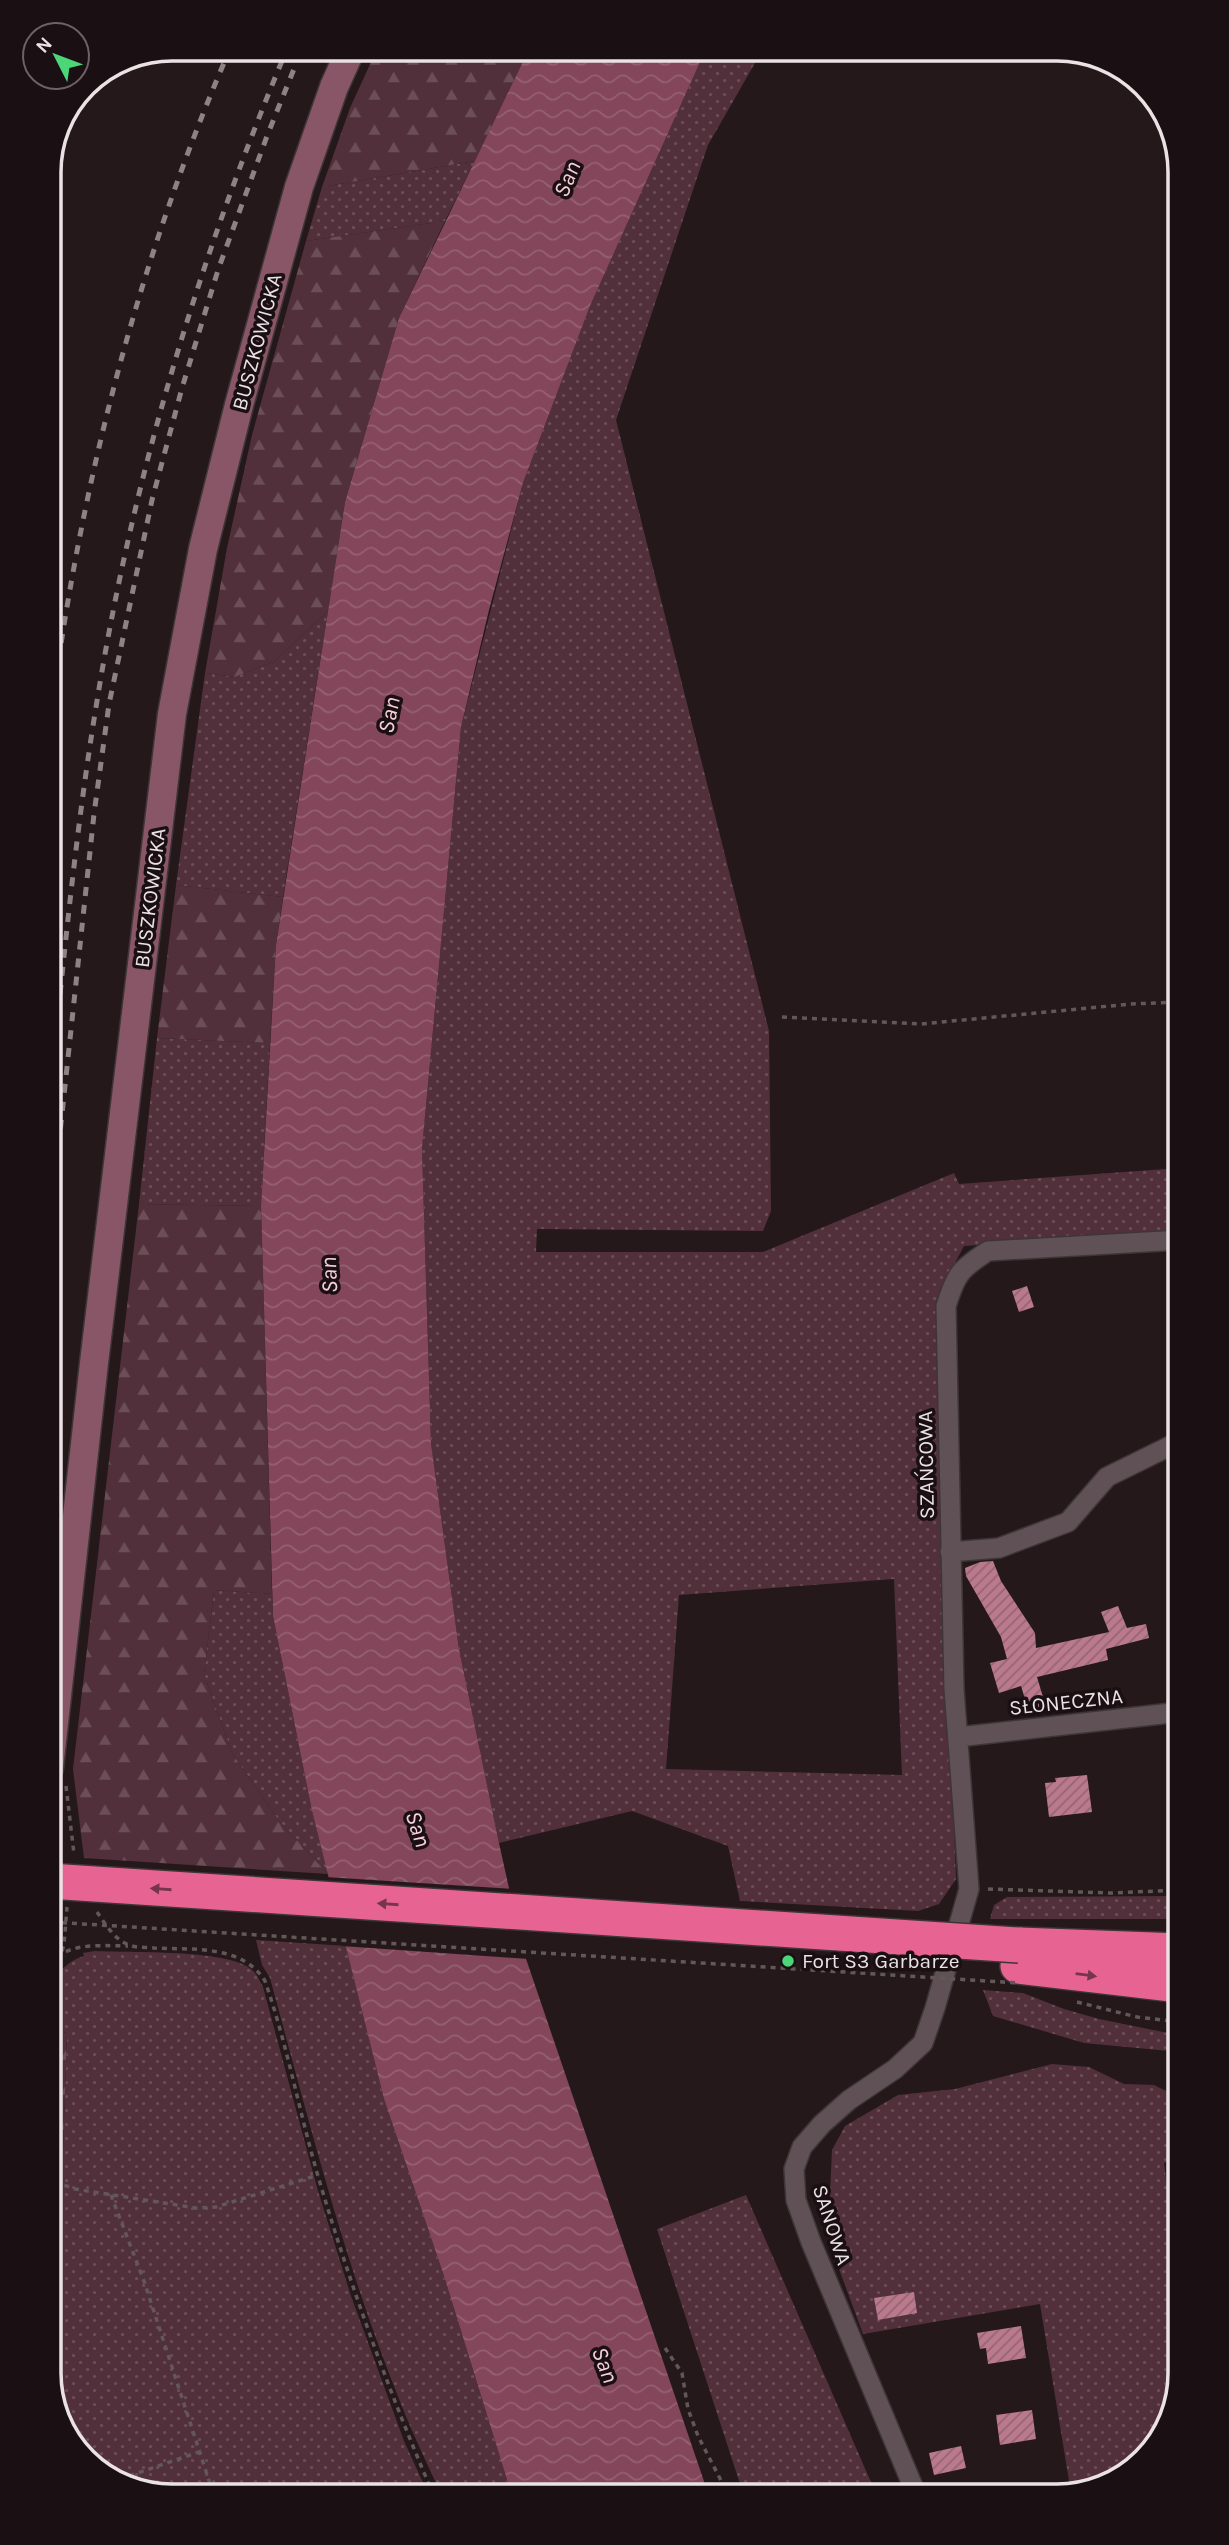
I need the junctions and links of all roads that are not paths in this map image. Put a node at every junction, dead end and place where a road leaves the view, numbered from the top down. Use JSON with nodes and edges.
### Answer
{"nodes":[{"id":1,"x":346,"y":61,"type":"edge"},
{"id":2,"x":1168,"y":1241,"type":"edge"},
{"id":3,"x":1168,"y":1447,"type":"edge"},
{"id":4,"x":950,"y":1552,"type":"junction"},
{"id":5,"x":1168,"y":1713,"type":"edge"},
{"id":6,"x":61,"y":1729,"type":"edge"},
{"id":7,"x":958,"y":1737,"type":"junction"},
{"id":8,"x":62,"y":1872,"type":"edge"},
{"id":9,"x":969,"y":1889,"type":"joint"},
{"id":10,"x":61,"y":1906,"type":"edge"},
{"id":11,"x":1168,"y":1952,"type":"edge"},
{"id":12,"x":1018,"y":1965,"type":"junction"},
{"id":13,"x":1168,"y":1984,"type":"edge"},
{"id":14,"x":912,"y":2484,"type":"edge"}],
"edges":[{"from":1,"to":6,"type":"street","name":"BUSZKOWICKA"},
{"from":2,"to":4,"type":"street","name":"SZAŃCOWA"},
{"from":3,"to":4,"type":"street"},
{"from":4,"to":7,"type":"street","name":"SZAŃCOWA"},
{"from":5,"to":7,"type":"street","name":"SŁONECZNA"},
{"from":7,"to":9,"type":"street","name":"SZAŃCOWA"},
{"from":12,"to":8,"type":"highway","one_way":true,"bridge":true},
{"from":9,"to":14,"type":"street","name":"SANOWA"},
{"from":10,"to":12,"type":"highway"},
{"from":11,"to":12,"type":"highway"},
{"from":12,"to":13,"type":"highway","one_way":true}]}
